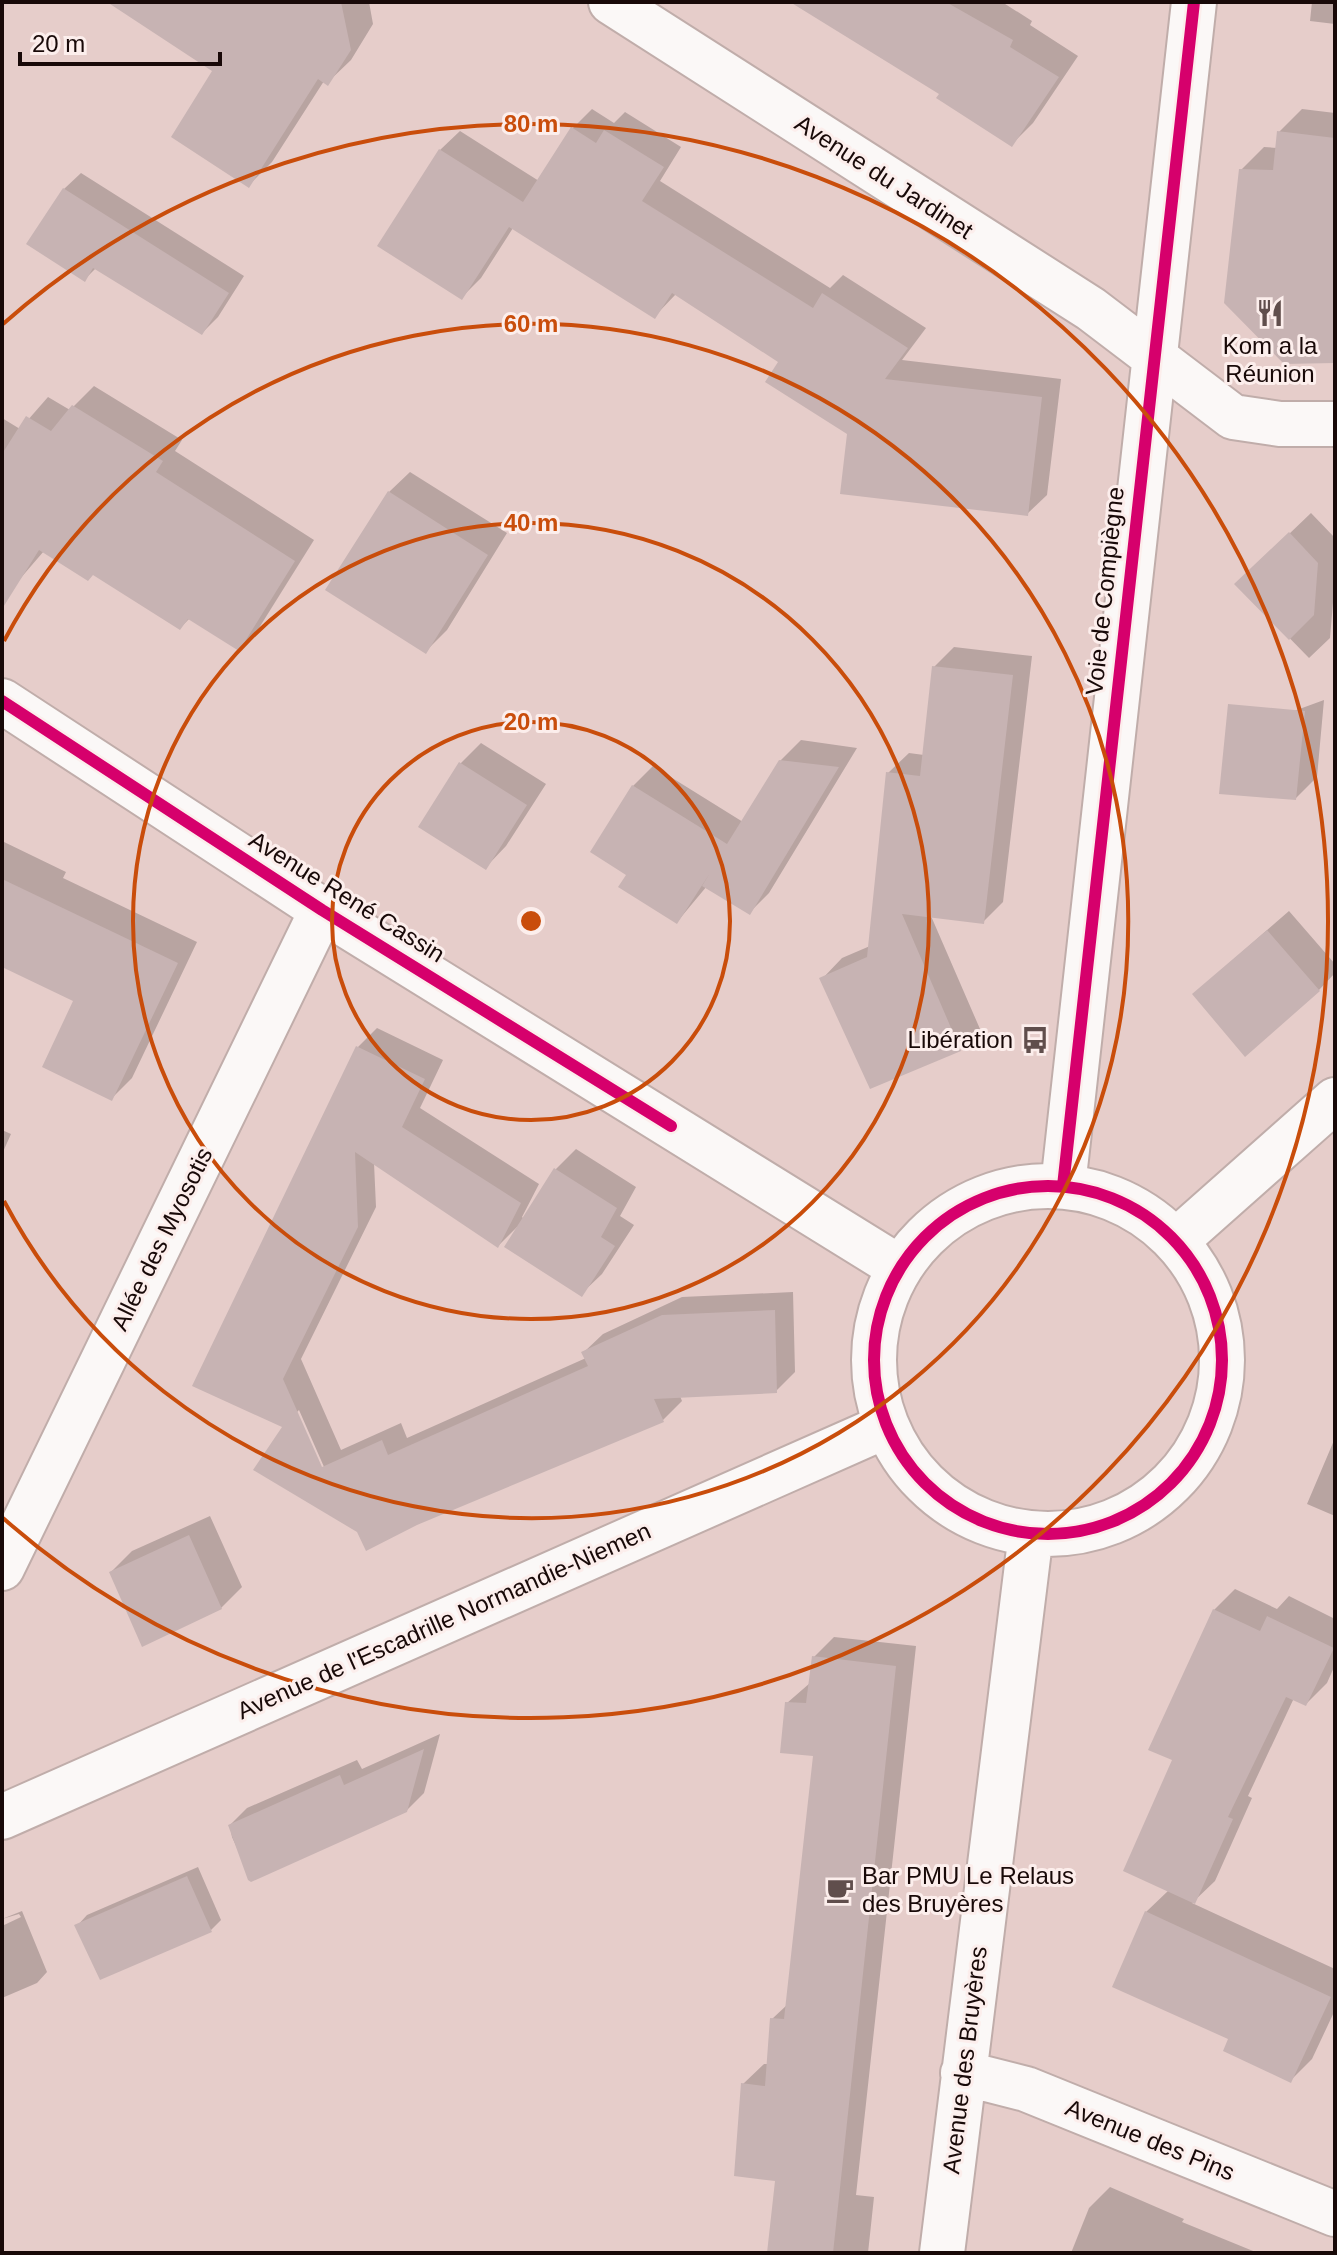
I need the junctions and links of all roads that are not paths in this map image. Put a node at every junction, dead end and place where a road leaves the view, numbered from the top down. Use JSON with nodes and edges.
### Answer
{"nodes":[{"id":1,"x":611,"y":2,"type":"edge"},
{"id":2,"x":1194,"y":2,"type":"edge"},
{"id":3,"x":1153,"y":358,"type":"junction"},
{"id":4,"x":1335,"y":424,"type":"edge"},
{"id":5,"x":2,"y":701,"type":"edge"},
{"id":6,"x":322,"y":910,"type":"junction"},
{"id":7,"x":1335,"y":1100,"type":"edge"},
{"id":8,"x":1063,"y":1186,"type":"junction"},
{"id":9,"x":1176,"y":1241,"type":"junction"},
{"id":10,"x":900,"y":1268,"type":"junction"},
{"id":11,"x":886,"y":1426,"type":"junction"},
{"id":12,"x":1031,"y":1533,"type":"junction"},
{"id":13,"x":2,"y":1568,"type":"edge"},
{"id":14,"x":2,"y":1817,"type":"edge"},
{"id":15,"x":963,"y":2073,"type":"junction"},
{"id":16,"x":1335,"y":2214,"type":"edge"},
{"id":17,"x":942,"y":2253,"type":"edge"}],
"edges":[{"from":1,"to":3,"type":"street","name":"Avenue du Jardinet"},
{"from":2,"to":3,"type":"street","name":"Voie de Compiègne"},
{"from":3,"to":4,"type":"street","name":"Avenue du Jardinet"},
{"from":3,"to":8,"type":"street","name":"Voie de Compiègne"},
{"from":5,"to":6,"type":"street","name":"Avenue René Cassin"},
{"from":6,"to":10,"type":"street","name":"Avenue René Cassin"},
{"from":6,"to":13,"type":"street","name":"Allée des Myosotis"},
{"from":7,"to":9,"type":"street"},
{"from":8,"to":9,"type":"street"},
{"from":8,"to":10,"type":"street"},
{"from":9,"to":12,"type":"street"},
{"from":10,"to":11,"type":"street"},
{"from":11,"to":12,"type":"street"},
{"from":11,"to":14,"type":"street","name":"Avenue de l'Escadrille Normandie-Niemen"},
{"from":12,"to":15,"type":"street","name":"Avenue des Bruyères"},
{"from":15,"to":16,"type":"street","name":"Avenue des Pins"},
{"from":15,"to":17,"type":"street","name":"Avenue des Bruyères"}]}
